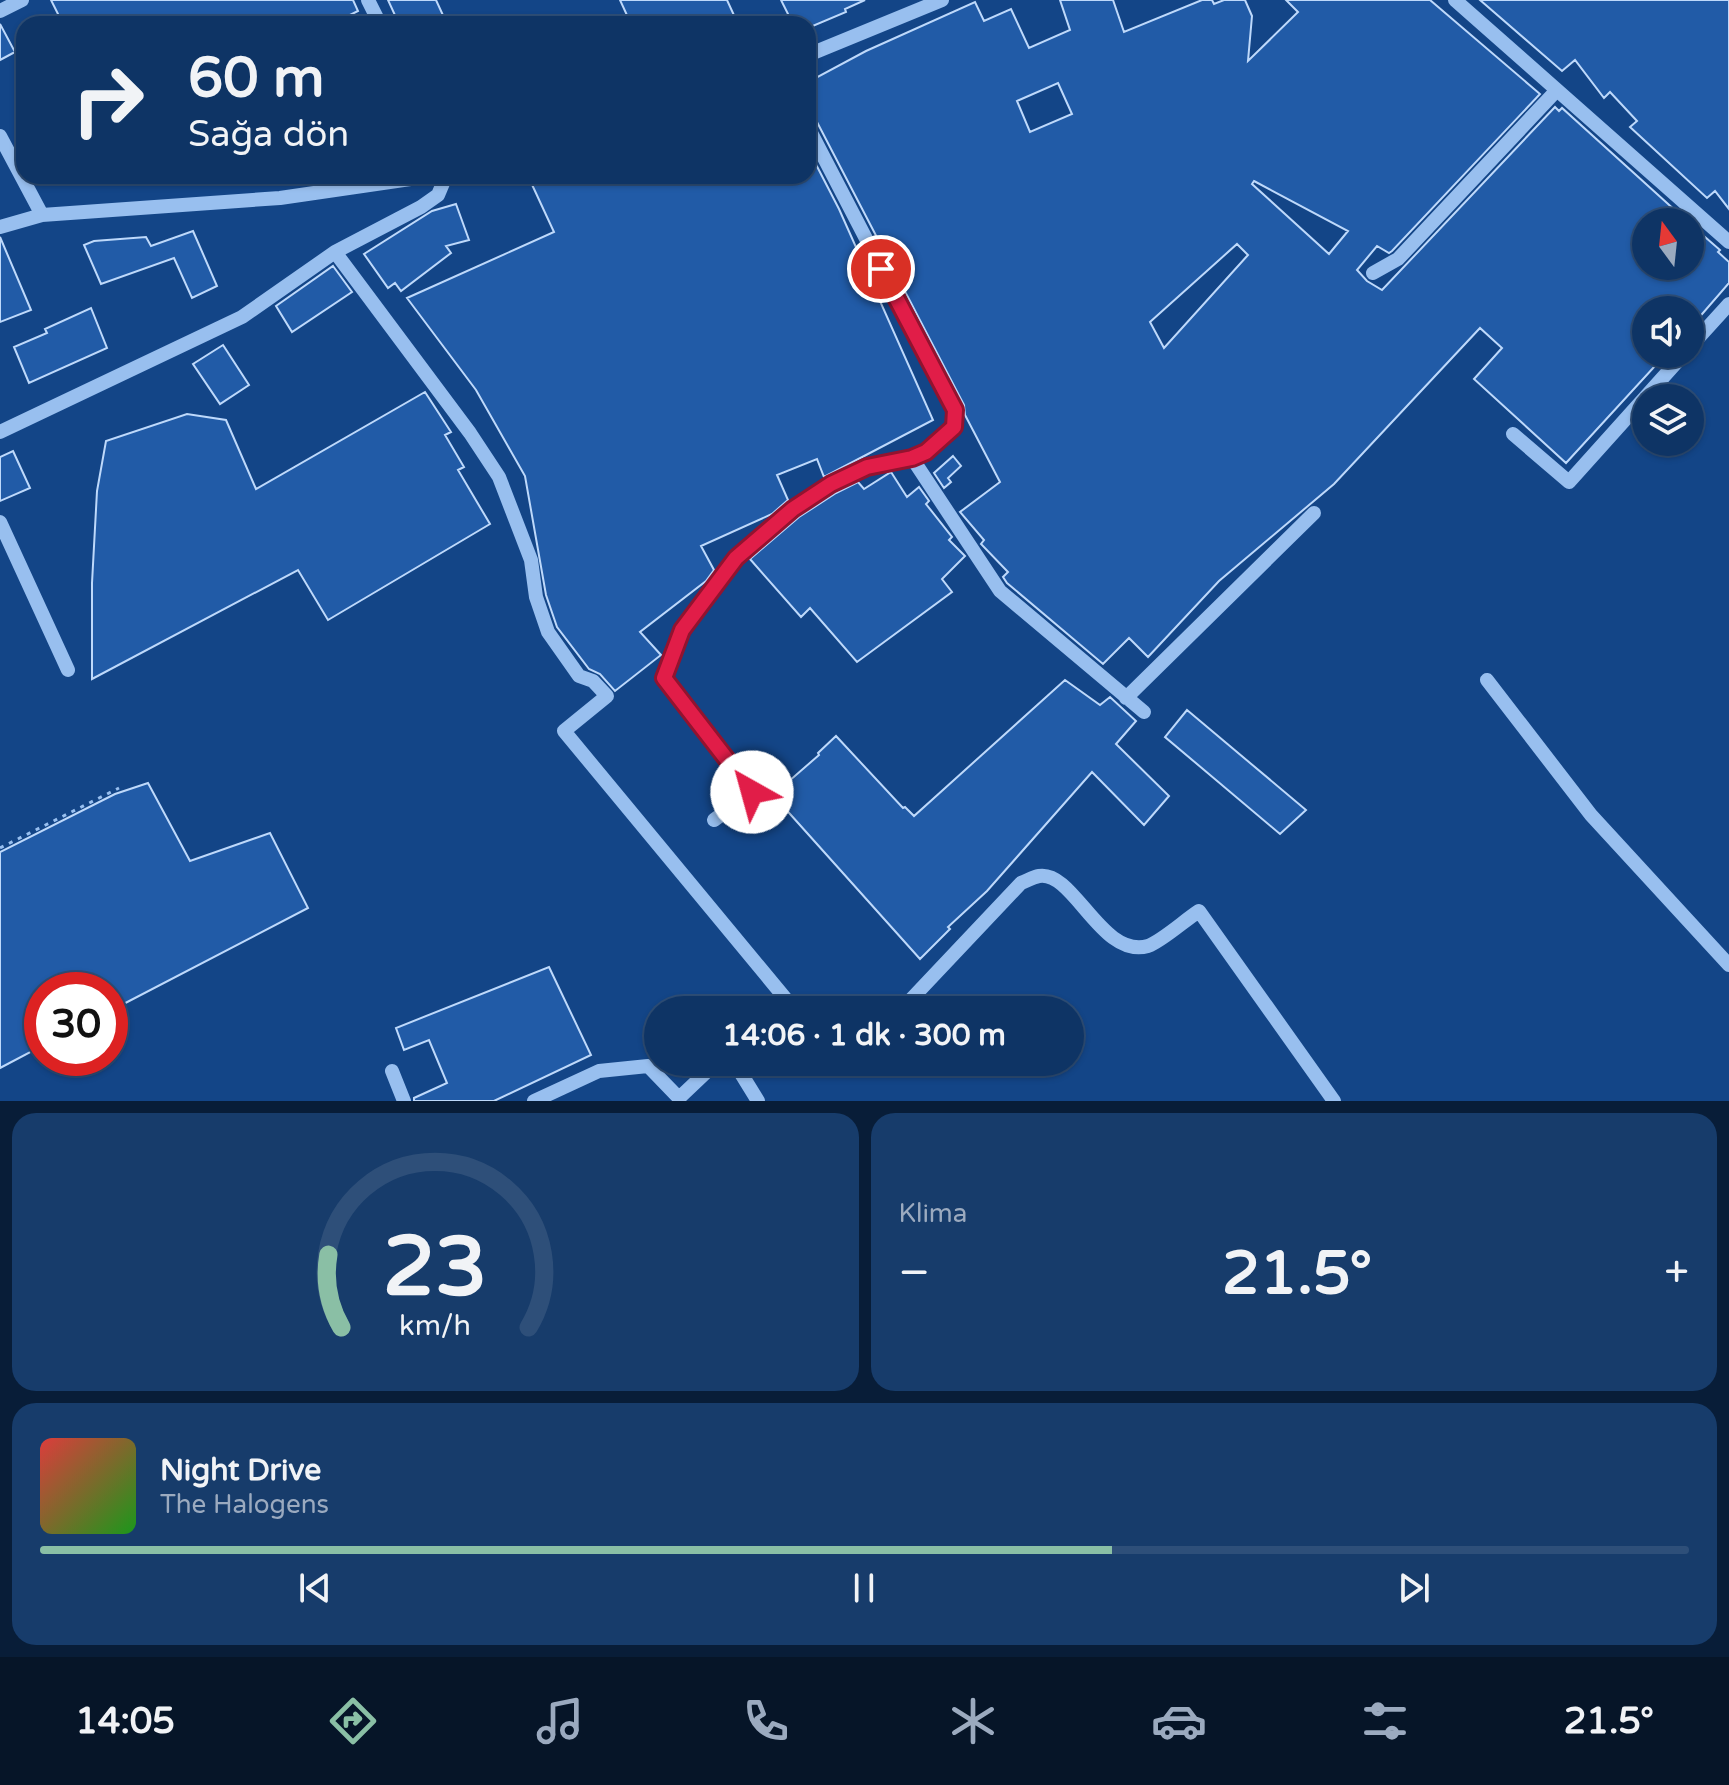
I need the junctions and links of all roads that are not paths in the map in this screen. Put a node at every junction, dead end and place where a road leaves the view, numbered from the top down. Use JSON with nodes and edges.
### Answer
{"nodes":[{"id":1,"x":22,"y":0,"type":"edge"},
{"id":2,"x":942,"y":0,"type":"edge"},
{"id":3,"x":1455,"y":0,"type":"edge"},
{"id":4,"x":0,"y":11,"type":"edge"},
{"id":5,"x":816,"y":52,"type":"edge"},
{"id":6,"x":1557,"y":90,"type":"junction"},
{"id":7,"x":0,"y":136,"type":"edge"},
{"id":8,"x":816,"y":142,"type":"edge"},
{"id":9,"x":16,"y":166,"type":"edge"},
{"id":10,"x":26,"y":184,"type":"edge"},
{"id":11,"x":376,"y":184,"type":"edge"},
{"id":12,"x":443,"y":184,"type":"edge"},
{"id":13,"x":42,"y":215,"type":"junction"},
{"id":14,"x":0,"y":227,"type":"edge"},
{"id":15,"x":1729,"y":242,"type":"edge"},
{"id":16,"x":335,"y":252,"type":"junction"},
{"id":17,"x":1373,"y":273,"type":"dead end"},
{"id":18,"x":1729,"y":304,"type":"edge"},
{"id":19,"x":1704,"y":332,"type":"edge"},
{"id":20,"x":1671,"y":368,"type":"edge"},
{"id":21,"x":0,"y":432,"type":"edge"},
{"id":22,"x":1513,"y":434,"type":"dead end"},
{"id":23,"x":912,"y":458,"type":"junction"},
{"id":24,"x":1314,"y":513,"type":"dead end"},
{"id":25,"x":0,"y":522,"type":"edge"},
{"id":26,"x":68,"y":670,"type":"dead end"},
{"id":27,"x":1487,"y":680,"type":"dead end"},
{"id":28,"x":1126,"y":698,"type":"junction"},
{"id":29,"x":1144,"y":712,"type":"dead end"},
{"id":30,"x":714,"y":820,"type":"dead end"},
{"id":31,"x":1729,"y":965,"type":"edge"},
{"id":32,"x":783,"y":996,"type":"edge"},
{"id":33,"x":914,"y":996,"type":"edge"},
{"id":34,"x":644,"y":1066,"type":"edge"},
{"id":35,"x":392,"y":1071,"type":"dead end"},
{"id":36,"x":658,"y":1076,"type":"edge"},
{"id":37,"x":702,"y":1076,"type":"edge"},
{"id":38,"x":743,"y":1076,"type":"edge"},
{"id":39,"x":404,"y":1101,"type":"edge"},
{"id":40,"x":534,"y":1101,"type":"edge"},
{"id":41,"x":758,"y":1101,"type":"edge"},
{"id":42,"x":1334,"y":1101,"type":"edge"}],
"edges":[{"from":1,"to":4,"type":"street"},
{"from":2,"to":5,"type":"street"},
{"from":3,"to":6,"type":"street"},
{"from":6,"to":15,"type":"street"},
{"from":6,"to":17,"type":"street"},
{"from":7,"to":9,"type":"street"},
{"from":8,"to":23,"type":"street"},
{"from":10,"to":13,"type":"street"},
{"from":11,"to":13,"type":"street"},
{"from":12,"to":16,"type":"street"},
{"from":13,"to":14,"type":"street"},
{"from":16,"to":21,"type":"street"},
{"from":16,"to":32,"type":"street"},
{"from":18,"to":19,"type":"street"},
{"from":20,"to":22,"type":"street"},
{"from":23,"to":28,"type":"street"},
{"from":23,"to":30,"type":"street"},
{"from":24,"to":28,"type":"street"},
{"from":25,"to":26,"type":"street"},
{"from":27,"to":31,"type":"street"},
{"from":28,"to":29,"type":"street"},
{"from":33,"to":42,"type":"street"},
{"from":34,"to":40,"type":"street"},
{"from":35,"to":39,"type":"street"},
{"from":36,"to":37,"type":"street"},
{"from":38,"to":41,"type":"street"}]}
